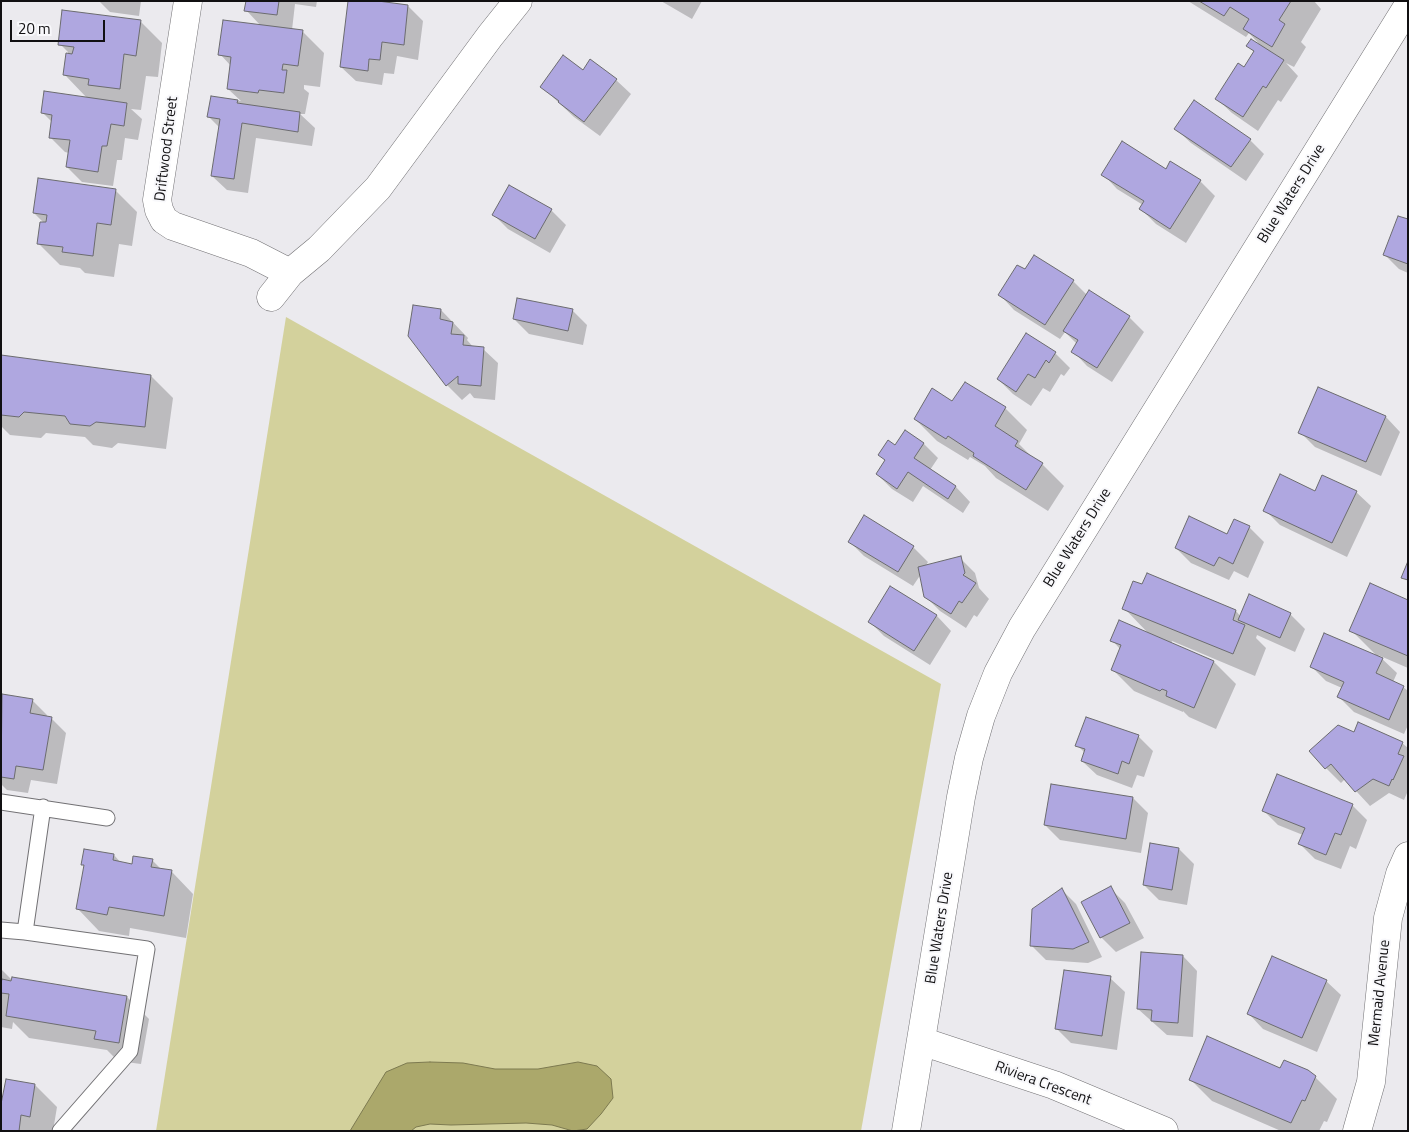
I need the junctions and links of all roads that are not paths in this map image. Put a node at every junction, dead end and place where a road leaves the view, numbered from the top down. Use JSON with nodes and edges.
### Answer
{"nodes":[{"id":1,"x":188,"y":1,"type":"edge"},
{"id":2,"x":518,"y":1,"type":"edge"},
{"id":3,"x":1408,"y":6,"type":"edge"},
{"id":4,"x":290,"y":272,"type":"junction"},
{"id":5,"x":271,"y":297,"type":"dead end"},
{"id":6,"x":1,"y":802,"type":"edge"},
{"id":7,"x":43,"y":807,"type":"junction"},
{"id":8,"x":107,"y":818,"type":"dead end"},
{"id":9,"x":1408,"y":856,"type":"edge"},
{"id":10,"x":1,"y":930,"type":"edge"},
{"id":11,"x":25,"y":932,"type":"junction"},
{"id":12,"x":921,"y":1041,"type":"junction"},
{"id":13,"x":60,"y":1131,"type":"edge"},
{"id":14,"x":906,"y":1131,"type":"edge"},
{"id":15,"x":1164,"y":1131,"type":"edge"},
{"id":16,"x":1358,"y":1131,"type":"edge"}],
"edges":[{"from":1,"to":4,"type":"street","name":"Driftwood Street"},
{"from":2,"to":4,"type":"street"},
{"from":3,"to":12,"type":"street","name":"Blue Waters Drive"},
{"from":4,"to":5,"type":"street"},
{"from":6,"to":7,"type":"lane"},
{"from":7,"to":8,"type":"lane"},
{"from":7,"to":11,"type":"lane"},
{"from":9,"to":16,"type":"street","name":"Mermaid Avenue"},
{"from":10,"to":11,"type":"lane"},
{"from":11,"to":13,"type":"lane"},
{"from":12,"to":14,"type":"street","name":"Blue Waters Drive"},
{"from":12,"to":15,"type":"street","name":"Riviera Crescent"}]}
